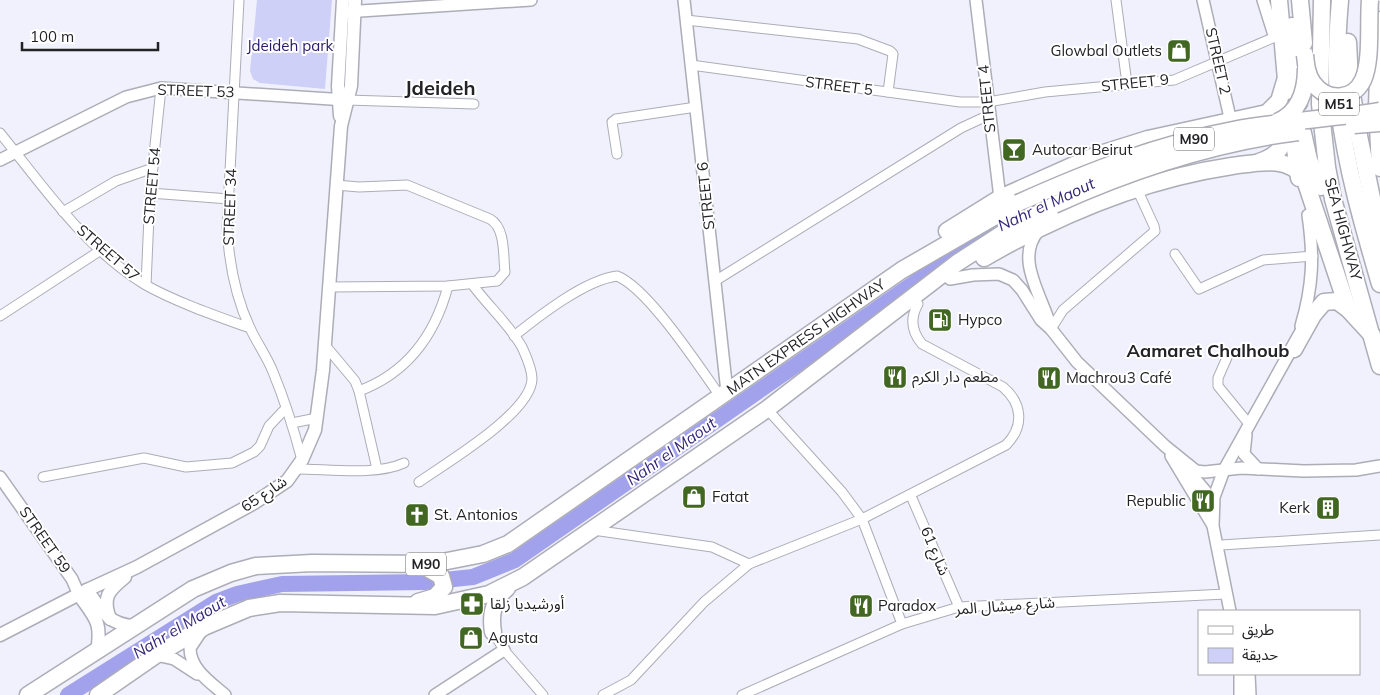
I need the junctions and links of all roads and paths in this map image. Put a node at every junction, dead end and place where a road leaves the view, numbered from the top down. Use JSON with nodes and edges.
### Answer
{"nodes":[{"id":1,"x":239,"y":0,"type":"edge"},
{"id":2,"x":524,"y":0,"type":"edge"},
{"id":3,"x":684,"y":0,"type":"edge"},
{"id":4,"x":976,"y":0,"type":"edge"},
{"id":5,"x":1116,"y":0,"type":"edge"},
{"id":6,"x":1203,"y":0,"type":"edge"},
{"id":7,"x":1263,"y":0,"type":"edge"},
{"id":8,"x":1271,"y":0,"type":"edge"},
{"id":9,"x":1279,"y":0,"type":"edge"},
{"id":10,"x":1289,"y":0,"type":"edge"},
{"id":11,"x":1300,"y":0,"type":"edge"},
{"id":12,"x":1322,"y":0,"type":"edge"},
{"id":13,"x":1340,"y":0,"type":"edge"},
{"id":14,"x":1351,"y":0,"type":"edge"},
{"id":15,"x":1370,"y":0,"type":"edge"},
{"id":16,"x":348,"y":6,"type":"edge"},
{"id":17,"x":686,"y":20,"type":"junction"},
{"id":18,"x":1380,"y":20,"type":"edge"},
{"id":19,"x":1274,"y":36,"type":"junction"},
{"id":20,"x":1305,"y":60,"type":"junction"},
{"id":21,"x":1218,"y":61,"type":"junction"},
{"id":22,"x":691,"y":65,"type":"junction"},
{"id":23,"x":1379,"y":75,"type":"edge"},
{"id":24,"x":1285,"y":76,"type":"junction"},
{"id":25,"x":1127,"y":84,"type":"junction"},
{"id":26,"x":161,"y":88,"type":"junction"},
{"id":27,"x":234,"y":92,"type":"junction"},
{"id":28,"x":888,"y":92,"type":"junction"},
{"id":29,"x":343,"y":100,"type":"junction"},
{"id":30,"x":988,"y":102,"type":"junction"},
{"id":31,"x":474,"y":104,"type":"dead end"},
{"id":32,"x":696,"y":107,"type":"junction"},
{"id":33,"x":1380,"y":111,"type":"edge"},
{"id":34,"x":989,"y":115,"type":"junction"},
{"id":35,"x":1231,"y":122,"type":"junction"},
{"id":36,"x":1380,"y":123,"type":"edge"},
{"id":37,"x":1270,"y":125,"type":"junction"},
{"id":38,"x":1202,"y":129,"type":"junction"},
{"id":39,"x":0,"y":133,"type":"edge"},
{"id":40,"x":16,"y":153,"type":"junction"},
{"id":41,"x":617,"y":154,"type":"dead end"},
{"id":42,"x":0,"y":160,"type":"edge"},
{"id":43,"x":1257,"y":163,"type":"junction"},
{"id":44,"x":153,"y":168,"type":"junction"},
{"id":45,"x":1380,"y":168,"type":"edge"},
{"id":46,"x":1297,"y":170,"type":"junction"},
{"id":47,"x":336,"y":185,"type":"junction"},
{"id":48,"x":1137,"y":189,"type":"junction"},
{"id":49,"x":150,"y":193,"type":"junction"},
{"id":50,"x":1000,"y":198,"type":"junction"},
{"id":51,"x":229,"y":199,"type":"junction"},
{"id":52,"x":1333,"y":199,"type":"junction"},
{"id":53,"x":63,"y":212,"type":"junction"},
{"id":54,"x":1308,"y":215,"type":"junction"},
{"id":55,"x":1044,"y":226,"type":"junction"},
{"id":56,"x":101,"y":250,"type":"junction"},
{"id":57,"x":1175,"y":254,"type":"dead end"},
{"id":58,"x":1313,"y":256,"type":"junction"},
{"id":59,"x":1374,"y":263,"type":"junction"},
{"id":60,"x":902,"y":270,"type":"junction"},
{"id":61,"x":950,"y":279,"type":"junction"},
{"id":62,"x":715,"y":281,"type":"junction"},
{"id":63,"x":472,"y":284,"type":"junction"},
{"id":64,"x":1380,"y":284,"type":"edge"},
{"id":65,"x":146,"y":285,"type":"junction"},
{"id":66,"x":448,"y":286,"type":"junction"},
{"id":67,"x":329,"y":287,"type":"junction"},
{"id":68,"x":918,"y":304,"type":"junction"},
{"id":69,"x":1342,"y":305,"type":"junction"},
{"id":70,"x":0,"y":316,"type":"edge"},
{"id":71,"x":250,"y":328,"type":"junction"},
{"id":72,"x":1051,"y":329,"type":"junction"},
{"id":73,"x":1372,"y":335,"type":"junction"},
{"id":74,"x":514,"y":336,"type":"junction"},
{"id":75,"x":324,"y":344,"type":"junction"},
{"id":76,"x":1294,"y":348,"type":"junction"},
{"id":77,"x":1229,"y":353,"type":"dead end"},
{"id":78,"x":1380,"y":366,"type":"edge"},
{"id":79,"x":815,"y":373,"type":"junction"},
{"id":80,"x":359,"y":391,"type":"junction"},
{"id":81,"x":723,"y":394,"type":"junction"},
{"id":82,"x":286,"y":408,"type":"junction"},
{"id":83,"x":767,"y":409,"type":"junction"},
{"id":84,"x":317,"y":418,"type":"junction"},
{"id":85,"x":292,"y":423,"type":"junction"},
{"id":86,"x":1248,"y":425,"type":"junction"},
{"id":87,"x":1165,"y":446,"type":"junction"},
{"id":88,"x":404,"y":463,"type":"dead end"},
{"id":89,"x":300,"y":464,"type":"junction"},
{"id":90,"x":1380,"y":466,"type":"edge"},
{"id":91,"x":1258,"y":469,"type":"junction"},
{"id":92,"x":377,"y":470,"type":"junction"},
{"id":93,"x":1224,"y":470,"type":"junction"},
{"id":94,"x":0,"y":476,"type":"edge"},
{"id":95,"x":43,"y":477,"type":"dead end"},
{"id":96,"x":419,"y":482,"type":"dead end"},
{"id":97,"x":911,"y":496,"type":"junction"},
{"id":98,"x":1213,"y":508,"type":"junction"},
{"id":99,"x":862,"y":519,"type":"junction"},
{"id":100,"x":1213,"y":526,"type":"junction"},
{"id":101,"x":592,"y":530,"type":"junction"},
{"id":102,"x":1380,"y":535,"type":"edge"},
{"id":103,"x":1221,"y":544,"type":"junction"},
{"id":104,"x":422,"y":564,"type":"junction"},
{"id":105,"x":749,"y":564,"type":"junction"},
{"id":106,"x":137,"y":568,"type":"junction"},
{"id":107,"x":517,"y":580,"type":"junction"},
{"id":108,"x":83,"y":592,"type":"junction"},
{"id":109,"x":1226,"y":594,"type":"junction"},
{"id":110,"x":438,"y":602,"type":"junction"},
{"id":111,"x":959,"y":607,"type":"junction"},
{"id":112,"x":1230,"y":610,"type":"edge"},
{"id":113,"x":1239,"y":610,"type":"edge"},
{"id":114,"x":110,"y":619,"type":"junction"},
{"id":115,"x":902,"y":624,"type":"junction"},
{"id":116,"x":134,"y":626,"type":"junction"},
{"id":117,"x":204,"y":627,"type":"junction"},
{"id":118,"x":493,"y":632,"type":"junction"},
{"id":119,"x":0,"y":635,"type":"edge"},
{"id":120,"x":504,"y":650,"type":"junction"},
{"id":121,"x":97,"y":652,"type":"junction"},
{"id":122,"x":156,"y":655,"type":"junction"},
{"id":123,"x":1240,"y":675,"type":"edge"},
{"id":124,"x":1249,"y":675,"type":"edge"},
{"id":125,"x":221,"y":692,"type":"edge"},
{"id":126,"x":28,"y":695,"type":"edge"},
{"id":127,"x":99,"y":695,"type":"edge"},
{"id":128,"x":435,"y":695,"type":"edge"},
{"id":129,"x":543,"y":695,"type":"edge"},
{"id":130,"x":603,"y":695,"type":"edge"},
{"id":131,"x":742,"y":695,"type":"edge"},
{"id":132,"x":1240,"y":695,"type":"edge"},
{"id":133,"x":1250,"y":695,"type":"edge"}],
"edges":[{"from":1,"to":27,"type":"street","name":"STREET 34"},
{"from":2,"to":16,"type":"street"},
{"from":3,"to":17,"type":"street","name":"STREET 6"},
{"from":4,"to":30,"type":"street","name":"STREET 4"},
{"from":5,"to":25,"type":"street"},
{"from":6,"to":21,"type":"street","name":"STREET 2"},
{"from":7,"to":19,"type":"street"},
{"from":8,"to":19,"type":"highway"},
{"from":9,"to":24,"type":"highway"},
{"from":10,"to":52,"type":"highway"},
{"from":11,"to":20,"type":"highway"},
{"from":12,"to":52,"type":"highway","name":"SEA HIGHWAY","number":"M51"},
{"from":13,"to":59,"type":"highway","name":"SEA HIGHWAY","number":"M51"},
{"from":14,"to":59,"type":"highway"},
{"from":15,"to":20,"type":"highway","bridge":true},
{"from":16,"to":29,"type":"main road","name":"شارع 65"},
{"from":17,"to":22,"type":"street","name":"STREET 6"},
{"from":17,"to":28,"type":"street"},
{"from":18,"to":23,"type":"highway"},
{"from":19,"to":21,"type":"street","name":"STREET 9"},
{"from":19,"to":24,"type":"highway"},
{"from":20,"to":37,"type":"highway","bridge":true},
{"from":21,"to":25,"type":"street","name":"STREET 9"},
{"from":21,"to":35,"type":"street","name":"STREET 2"},
{"from":22,"to":28,"type":"street","name":"STREET 5"},
{"from":22,"to":32,"type":"street","name":"STREET 6"},
{"from":23,"to":45,"type":"highway"},
{"from":24,"to":35,"type":"highway"},
{"from":24,"to":46,"type":"highway"},
{"from":25,"to":30,"type":"street","name":"STREET 9"},
{"from":26,"to":27,"type":"street","name":"STREET 53"},
{"from":26,"to":40,"type":"street","name":"STREET 53"},
{"from":26,"to":44,"type":"street","name":"STREET 54"},
{"from":27,"to":29,"type":"street","name":"STREET 53"},
{"from":27,"to":51,"type":"street","name":"STREET 34"},
{"from":28,"to":30,"type":"street","name":"STREET 5"},
{"from":29,"to":31,"type":"street"},
{"from":29,"to":47,"type":"main road","name":"شارع 65"},
{"from":30,"to":34,"type":"street","name":"STREET 4"},
{"from":32,"to":41,"type":"street"},
{"from":32,"to":62,"type":"street","name":"STREET 6"},
{"from":33,"to":37,"type":"highway","number":"M90","bridge":true},
{"from":34,"to":50,"type":"street","name":"STREET 4"},
{"from":34,"to":62,"type":"street"},
{"from":35,"to":38,"type":"highway"},
{"from":36,"to":79,"type":"highway","name":"MATN EXPRESS HIGHWAY","number":"M90","bridge":true},
{"from":37,"to":60,"type":"highway","name":"MATN EXPRESS HIGHWAY","number":"M90","bridge":true},
{"from":38,"to":43,"type":"highway"},
{"from":38,"to":50,"type":"highway"},
{"from":39,"to":40,"type":"street","name":"STREET 57"},
{"from":40,"to":42,"type":"street","name":"STREET 53"},
{"from":40,"to":53,"type":"street","name":"STREET 57"},
{"from":43,"to":46,"type":"highway"},
{"from":43,"to":48,"type":"highway"},
{"from":44,"to":49,"type":"street","name":"STREET 54"},
{"from":44,"to":53,"type":"street"},
{"from":46,"to":54,"type":"highway"},
{"from":46,"to":69,"type":"highway"},
{"from":47,"to":63,"type":"street"},
{"from":47,"to":67,"type":"main road","name":"شارع 65"},
{"from":48,"to":55,"type":"highway"},
{"from":48,"to":72,"type":"street"},
{"from":49,"to":51,"type":"street"},
{"from":49,"to":65,"type":"street","name":"STREET 54"},
{"from":50,"to":60,"type":"highway"},
{"from":51,"to":71,"type":"street","name":"STREET 34"},
{"from":52,"to":73,"type":"highway","name":"SEA HIGHWAY","number":"M51"},
{"from":53,"to":56,"type":"street","name":"STREET 57"},
{"from":54,"to":58,"type":"street"},
{"from":54,"to":69,"type":"highway"},
{"from":55,"to":61,"type":"highway"},
{"from":55,"to":72,"type":"street"},
{"from":56,"to":65,"type":"street","name":"STREET 57"},
{"from":56,"to":70,"type":"street"},
{"from":57,"to":58,"type":"street"},
{"from":58,"to":76,"type":"street"},
{"from":59,"to":64,"type":"highway","name":"SEA HIGHWAY","number":"M51"},
{"from":60,"to":81,"type":"highway","name":"MATN EXPRESS HIGHWAY","number":"M90"},
{"from":61,"to":68,"type":"highway"},
{"from":61,"to":72,"type":"street"},
{"from":62,"to":81,"type":"street","name":"STREET 6"},
{"from":63,"to":66,"type":"street"},
{"from":63,"to":74,"type":"street"},
{"from":65,"to":71,"type":"street","name":"STREET 57"},
{"from":66,"to":67,"type":"street"},
{"from":66,"to":80,"type":"street"},
{"from":67,"to":75,"type":"main road","name":"شارع 65"},
{"from":68,"to":79,"type":"highway"},
{"from":68,"to":97,"type":"street"},
{"from":69,"to":73,"type":"highway"},
{"from":69,"to":76,"type":"highway"},
{"from":71,"to":82,"type":"street","name":"STREET 34"},
{"from":72,"to":87,"type":"street"},
{"from":73,"to":78,"type":"highway","name":"SEA HIGHWAY","number":"M51"},
{"from":74,"to":81,"type":"street"},
{"from":74,"to":96,"type":"street"},
{"from":75,"to":80,"type":"street"},
{"from":75,"to":84,"type":"main road","name":"شارع 65"},
{"from":76,"to":86,"type":"street"},
{"from":77,"to":86,"type":"street"},
{"from":79,"to":83,"type":"highway","name":"MATN EXPRESS HIGHWAY","number":"M90"},
{"from":80,"to":92,"type":"street"},
{"from":81,"to":104,"type":"highway","name":"MATN EXPRESS HIGHWAY","number":"M90"},
{"from":82,"to":85,"type":"street","name":"STREET 34"},
{"from":82,"to":95,"type":"street"},
{"from":83,"to":99,"type":"street"},
{"from":83,"to":101,"type":"highway","name":"MATN EXPRESS HIGHWAY","number":"M90"},
{"from":84,"to":85,"type":"street"},
{"from":84,"to":89,"type":"main road","name":"شارع 65"},
{"from":85,"to":89,"type":"street","name":"STREET 34"},
{"from":86,"to":91,"type":"street"},
{"from":86,"to":93,"type":"street"},
{"from":87,"to":93,"type":"street"},
{"from":87,"to":98,"type":"street"},
{"from":87,"to":100,"type":"street"},
{"from":88,"to":92,"type":"street"},
{"from":89,"to":92,"type":"street"},
{"from":89,"to":106,"type":"main road","name":"شارع 65"},
{"from":90,"to":91,"type":"street"},
{"from":91,"to":93,"type":"street"},
{"from":93,"to":98,"type":"street"},
{"from":94,"to":108,"type":"street","name":"STREET 59"},
{"from":97,"to":99,"type":"street"},
{"from":97,"to":111,"type":"street","name":"شارع 61"},
{"from":98,"to":100,"type":"street"},
{"from":99,"to":105,"type":"street"},
{"from":99,"to":115,"type":"street"},
{"from":100,"to":103,"type":"street"},
{"from":100,"to":109,"type":"street"},
{"from":101,"to":105,"type":"street"},
{"from":101,"to":107,"type":"highway","name":"MATN EXPRESS HIGHWAY","number":"M90"},
{"from":102,"to":103,"type":"street"},
{"from":103,"to":113,"type":"street"},
{"from":104,"to":110,"type":"highway"},
{"from":104,"to":116,"type":"highway","name":"MATN EXPRESS HIGHWAY","number":"M90"},
{"from":105,"to":130,"type":"street"},
{"from":106,"to":108,"type":"main road","name":"شارع 65"},
{"from":106,"to":114,"type":"main road"},
{"from":107,"to":110,"type":"highway","name":"MATN EXPRESS HIGHWAY","number":"M90"},
{"from":107,"to":118,"type":"highway"},
{"from":108,"to":114,"type":"main road"},
{"from":108,"to":119,"type":"main road","name":"شارع 65"},
{"from":108,"to":121,"type":"main road"},
{"from":109,"to":111,"type":"street","name":"شارع ميشال المر"},
{"from":109,"to":112,"type":"street"},
{"from":110,"to":117,"type":"highway","name":"MATN EXPRESS HIGHWAY"},
{"from":110,"to":118,"type":"highway"},
{"from":111,"to":115,"type":"street","name":"شارع ميشال المر"},
{"from":114,"to":116,"type":"main road"},
{"from":115,"to":131,"type":"street","name":"شارع ميشال المر"},
{"from":116,"to":121,"type":"highway","name":"MATN EXPRESS HIGHWAY","number":"M90"},
{"from":117,"to":122,"type":"highway"},
{"from":117,"to":125,"type":"street"},
{"from":118,"to":120,"type":"street"},
{"from":120,"to":128,"type":"street"},
{"from":120,"to":129,"type":"street"},
{"from":121,"to":126,"type":"highway","name":"MATN EXPRESS HIGHWAY","number":"M90"},
{"from":122,"to":125,"type":"street"},
{"from":122,"to":127,"type":"highway"},
{"from":123,"to":132,"type":"street"},
{"from":124,"to":133,"type":"street"}]}
